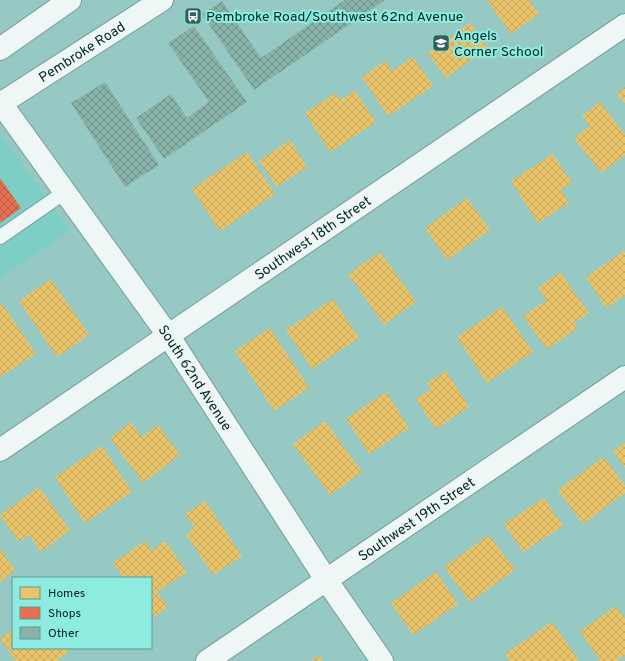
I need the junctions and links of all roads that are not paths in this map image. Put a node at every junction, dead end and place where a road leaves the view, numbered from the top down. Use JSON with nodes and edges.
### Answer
{"nodes":[{"id":1,"x":69,"y":0,"type":"edge"},
{"id":2,"x":162,"y":0,"type":"edge"},
{"id":3,"x":625,"y":25,"type":"edge"},
{"id":4,"x":0,"y":49,"type":"edge"},
{"id":5,"x":0,"y":103,"type":"edge"},
{"id":6,"x":66,"y":192,"type":"junction"},
{"id":7,"x":0,"y":237,"type":"edge"},
{"id":8,"x":168,"y":335,"type":"junction"},
{"id":9,"x":625,"y":377,"type":"edge"},
{"id":10,"x":0,"y":450,"type":"edge"},
{"id":11,"x":327,"y":581,"type":"junction"},
{"id":12,"x":207,"y":661,"type":"edge"},
{"id":13,"x":382,"y":661,"type":"edge"}],
"edges":[{"from":1,"to":4,"type":"street"},
{"from":2,"to":5,"type":"street","name":"Pembroke Road"},
{"from":3,"to":8,"type":"street","name":"Southwest 18th Street"},
{"from":5,"to":6,"type":"street","name":"South 62nd Avenue"},
{"from":6,"to":7,"type":"lane"},
{"from":6,"to":8,"type":"street","name":"South 62nd Avenue"},
{"from":8,"to":10,"type":"street","name":"Southwest 18th Street"},
{"from":8,"to":11,"type":"street","name":"South 62nd Avenue"},
{"from":9,"to":11,"type":"street","name":"Southwest 19th Street"},
{"from":11,"to":12,"type":"street","name":"Southwest 19th Street"},
{"from":11,"to":13,"type":"street","name":"South 62nd Avenue"}]}
